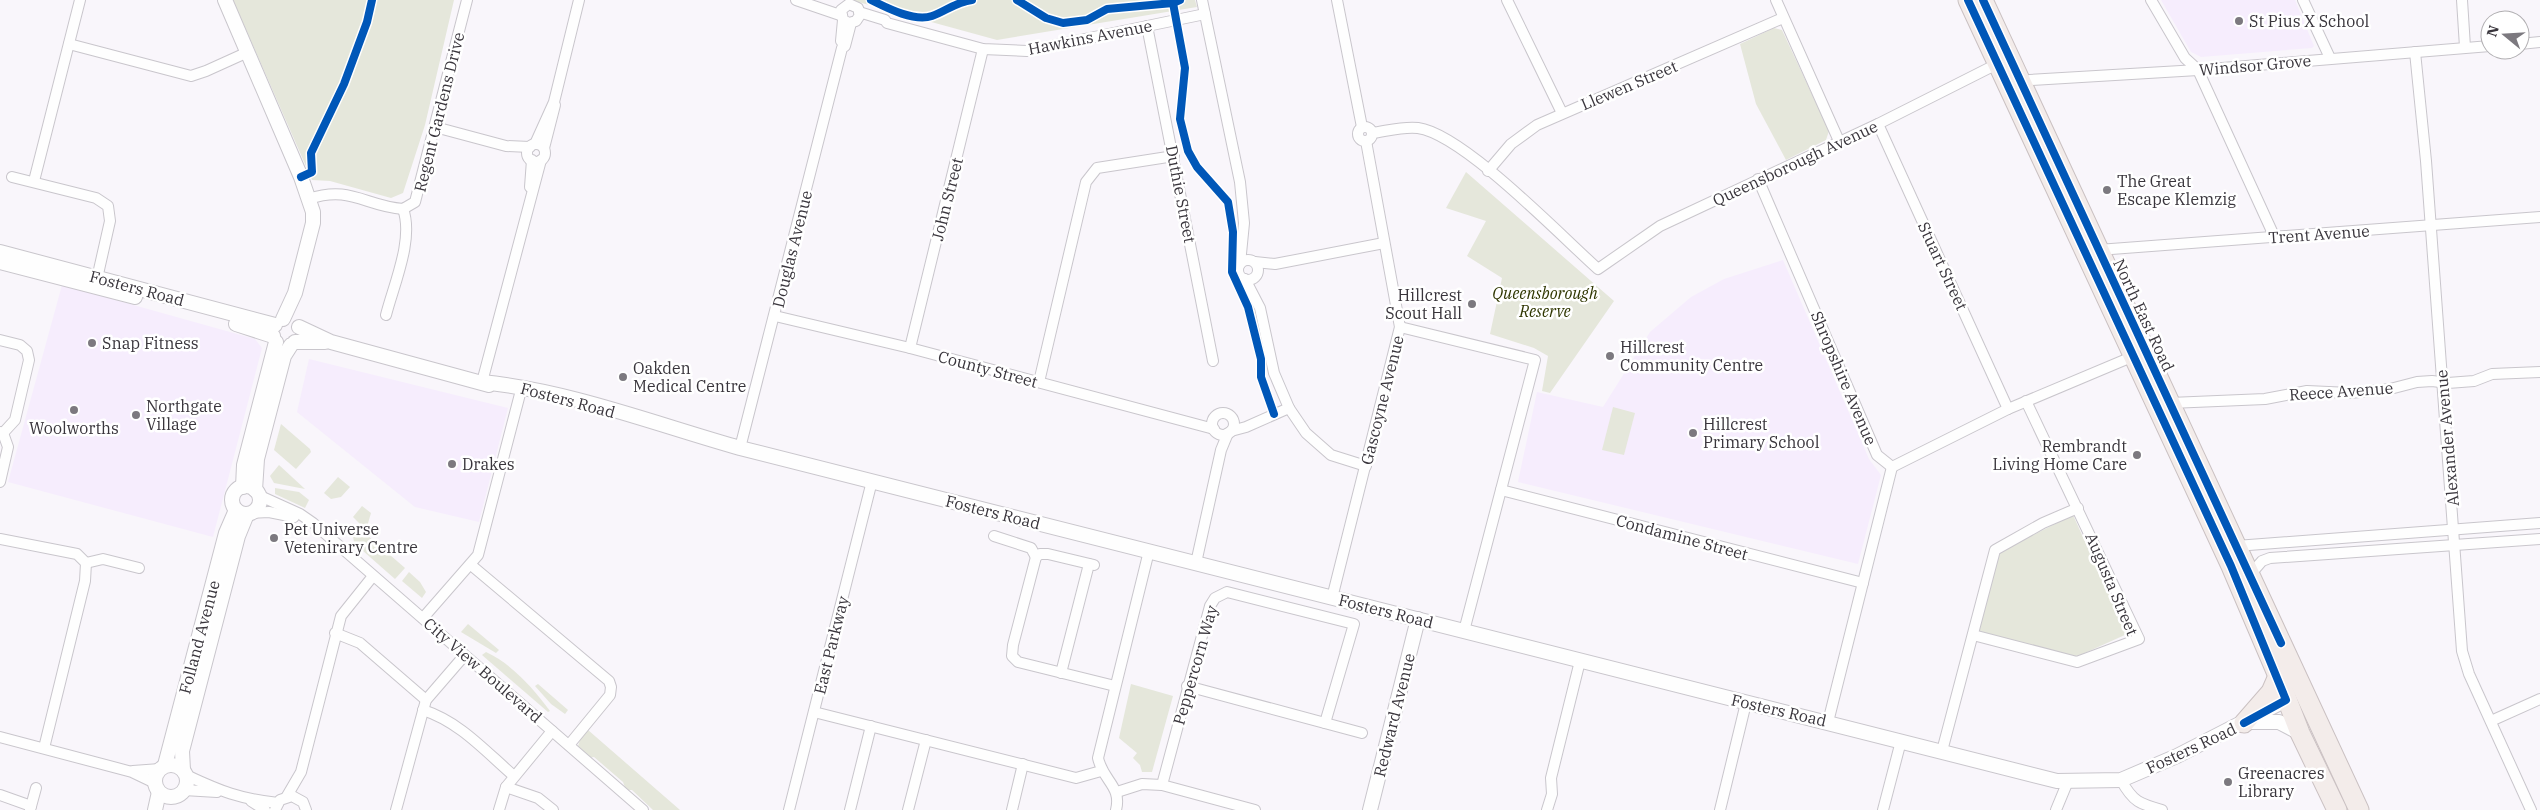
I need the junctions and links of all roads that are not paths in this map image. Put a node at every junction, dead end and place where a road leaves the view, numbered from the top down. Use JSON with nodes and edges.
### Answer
{"nodes":[{"id":1,"x":80,"y":0,"type":"edge"},
{"id":2,"x":225,"y":0,"type":"edge"},
{"id":3,"x":467,"y":0,"type":"edge"},
{"id":4,"x":580,"y":0,"type":"edge"},
{"id":5,"x":796,"y":0,"type":"edge"},
{"id":6,"x":1202,"y":0,"type":"edge"},
{"id":7,"x":1337,"y":0,"type":"edge"},
{"id":8,"x":1507,"y":0,"type":"edge"},
{"id":9,"x":1776,"y":0,"type":"edge"},
{"id":10,"x":1968,"y":0,"type":"edge"},
{"id":11,"x":1983,"y":0,"type":"edge"},
{"id":12,"x":2151,"y":0,"type":"edge"},
{"id":13,"x":2303,"y":0,"type":"edge"},
{"id":14,"x":2462,"y":0,"type":"edge"},
{"id":15,"x":1205,"y":14,"type":"junction"},
{"id":16,"x":849,"y":16,"type":"junction"},
{"id":17,"x":1783,"y":18,"type":"junction"},
{"id":18,"x":1147,"y":26,"type":"junction"},
{"id":19,"x":69,"y":44,"type":"junction"},
{"id":20,"x":2480,"y":46,"type":"edge"},
{"id":21,"x":2464,"y":47,"type":"junction"},
{"id":22,"x":983,"y":49,"type":"junction"},
{"id":23,"x":248,"y":52,"type":"junction"},
{"id":24,"x":2415,"y":52,"type":"junction"},
{"id":25,"x":2330,"y":58,"type":"junction"},
{"id":26,"x":2003,"y":61,"type":"junction"},
{"id":27,"x":2198,"y":70,"type":"junction"},
{"id":28,"x":2015,"y":86,"type":"junction"},
{"id":29,"x":1562,"y":113,"type":"junction"},
{"id":30,"x":1878,"y":124,"type":"junction"},
{"id":31,"x":434,"y":127,"type":"junction"},
{"id":32,"x":1369,"y":137,"type":"junction"},
{"id":33,"x":1839,"y":141,"type":"junction"},
{"id":34,"x":535,"y":153,"type":"junction"},
{"id":35,"x":1174,"y":156,"type":"junction"},
{"id":36,"x":1488,"y":171,"type":"junction"},
{"id":37,"x":12,"y":177,"type":"dead end"},
{"id":38,"x":1758,"y":179,"type":"junction"},
{"id":39,"x":34,"y":181,"type":"junction"},
{"id":40,"x":309,"y":199,"type":"junction"},
{"id":41,"x":403,"y":209,"type":"junction"},
{"id":42,"x":2540,"y":217,"type":"edge"},
{"id":43,"x":2429,"y":226,"type":"junction"},
{"id":44,"x":2275,"y":238,"type":"junction"},
{"id":45,"x":1243,"y":243,"type":"junction"},
{"id":46,"x":1384,"y":244,"type":"junction"},
{"id":47,"x":0,"y":252,"type":"edge"},
{"id":48,"x":2092,"y":253,"type":"junction"},
{"id":49,"x":1253,"y":261,"type":"junction"},
{"id":50,"x":0,"y":262,"type":"edge"},
{"id":51,"x":1240,"y":264,"type":"junction"},
{"id":52,"x":1275,"y":264,"type":"junction"},
{"id":53,"x":1257,"y":274,"type":"junction"},
{"id":54,"x":1245,"y":279,"type":"junction"},
{"id":55,"x":96,"y":282,"type":"junction"},
{"id":56,"x":1257,"y":301,"type":"junction"},
{"id":57,"x":386,"y":315,"type":"dead end"},
{"id":58,"x":776,"y":316,"type":"junction"},
{"id":59,"x":1400,"y":327,"type":"junction"},
{"id":60,"x":283,"y":329,"type":"junction"},
{"id":61,"x":0,"y":340,"type":"edge"},
{"id":62,"x":331,"y":342,"type":"junction"},
{"id":63,"x":293,"y":343,"type":"junction"},
{"id":64,"x":910,"y":348,"type":"junction"},
{"id":65,"x":2140,"y":353,"type":"junction"},
{"id":66,"x":1213,"y":361,"type":"dead end"},
{"id":67,"x":2540,"y":372,"type":"edge"},
{"id":68,"x":482,"y":382,"type":"junction"},
{"id":69,"x":1039,"y":382,"type":"junction"},
{"id":70,"x":2443,"y":384,"type":"junction"},
{"id":71,"x":520,"y":394,"type":"junction"},
{"id":72,"x":2026,"y":401,"type":"junction"},
{"id":73,"x":2164,"y":406,"type":"junction"},
{"id":74,"x":1289,"y":408,"type":"junction"},
{"id":75,"x":2008,"y":408,"type":"junction"},
{"id":76,"x":1232,"y":418,"type":"junction"},
{"id":77,"x":653,"y":423,"type":"junction"},
{"id":78,"x":1246,"y":427,"type":"junction"},
{"id":79,"x":1221,"y":429,"type":"junction"},
{"id":80,"x":1,"y":433,"type":"edge"},
{"id":81,"x":740,"y":448,"type":"junction"},
{"id":82,"x":1366,"y":466,"type":"junction"},
{"id":83,"x":1892,"y":467,"type":"junction"},
{"id":84,"x":872,"y":481,"type":"junction"},
{"id":85,"x":0,"y":482,"type":"edge"},
{"id":86,"x":1501,"y":490,"type":"junction"},
{"id":87,"x":252,"y":491,"type":"junction"},
{"id":88,"x":2078,"y":508,"type":"junction"},
{"id":89,"x":245,"y":512,"type":"junction"},
{"id":90,"x":2540,"y":523,"type":"edge"},
{"id":91,"x":2455,"y":529,"type":"junction"},
{"id":92,"x":322,"y":531,"type":"junction"},
{"id":93,"x":2356,"y":535,"type":"junction"},
{"id":94,"x":994,"y":536,"type":"dead end"},
{"id":95,"x":0,"y":539,"type":"edge"},
{"id":96,"x":2540,"y":539,"type":"edge"},
{"id":97,"x":2456,"y":545,"type":"junction"},
{"id":98,"x":2236,"y":546,"type":"junction"},
{"id":99,"x":1149,"y":551,"type":"junction"},
{"id":100,"x":2357,"y":553,"type":"junction"},
{"id":101,"x":1036,"y":557,"type":"junction"},
{"id":102,"x":86,"y":563,"type":"junction"},
{"id":103,"x":1196,"y":563,"type":"junction"},
{"id":104,"x":471,"y":565,"type":"junction"},
{"id":105,"x":2231,"y":566,"type":"junction"},
{"id":106,"x":139,"y":568,"type":"dead end"},
{"id":107,"x":372,"y":576,"type":"junction"},
{"id":108,"x":2250,"y":576,"type":"junction"},
{"id":109,"x":1863,"y":584,"type":"junction"},
{"id":110,"x":1332,"y":598,"type":"junction"},
{"id":111,"x":423,"y":618,"type":"junction"},
{"id":112,"x":1418,"y":619,"type":"junction"},
{"id":113,"x":1464,"y":631,"type":"junction"},
{"id":114,"x":334,"y":633,"type":"junction"},
{"id":115,"x":1973,"y":635,"type":"junction"},
{"id":116,"x":464,"y":656,"type":"junction"},
{"id":117,"x":1580,"y":661,"type":"junction"},
{"id":118,"x":1061,"y":673,"type":"junction"},
{"id":119,"x":2278,"y":676,"type":"junction"},
{"id":120,"x":1115,"y":686,"type":"junction"},
{"id":121,"x":1187,"y":686,"type":"junction"},
{"id":122,"x":2304,"y":691,"type":"junction"},
{"id":123,"x":2540,"y":699,"type":"edge"},
{"id":124,"x":2286,"y":700,"type":"junction"},
{"id":125,"x":1746,"y":703,"type":"junction"},
{"id":126,"x":424,"y":705,"type":"junction"},
{"id":127,"x":814,"y":712,"type":"junction"},
{"id":128,"x":2490,"y":721,"type":"junction"},
{"id":129,"x":1828,"y":722,"type":"junction"},
{"id":130,"x":2244,"y":722,"type":"junction"},
{"id":131,"x":1325,"y":723,"type":"junction"},
{"id":132,"x":871,"y":726,"type":"junction"},
{"id":133,"x":552,"y":731,"type":"junction"},
{"id":134,"x":1362,"y":733,"type":"dead end"},
{"id":135,"x":2300,"y":733,"type":"junction"},
{"id":136,"x":0,"y":737,"type":"edge"},
{"id":137,"x":926,"y":740,"type":"junction"},
{"id":138,"x":1901,"y":741,"type":"junction"},
{"id":139,"x":569,"y":745,"type":"junction"},
{"id":140,"x":44,"y":748,"type":"junction"},
{"id":141,"x":1942,"y":751,"type":"junction"},
{"id":142,"x":1023,"y":764,"type":"junction"},
{"id":143,"x":162,"y":767,"type":"junction"},
{"id":144,"x":1101,"y":771,"type":"junction"},
{"id":145,"x":132,"y":772,"type":"junction"},
{"id":146,"x":184,"y":772,"type":"junction"},
{"id":147,"x":301,"y":772,"type":"junction"},
{"id":148,"x":514,"y":776,"type":"junction"},
{"id":149,"x":2121,"y":780,"type":"junction"},
{"id":150,"x":2062,"y":781,"type":"junction"},
{"id":151,"x":1162,"y":785,"type":"junction"},
{"id":152,"x":506,"y":787,"type":"junction"},
{"id":153,"x":36,"y":788,"type":"dead end"},
{"id":154,"x":157,"y":788,"type":"junction"},
{"id":155,"x":224,"y":792,"type":"junction"},
{"id":156,"x":1117,"y":792,"type":"junction"},
{"id":157,"x":179,"y":793,"type":"junction"},
{"id":158,"x":0,"y":795,"type":"edge"},
{"id":159,"x":288,"y":796,"type":"junction"},
{"id":160,"x":250,"y":800,"type":"junction"},
{"id":161,"x":276,"y":806,"type":"edge"},
{"id":162,"x":304,"y":806,"type":"edge"},
{"id":163,"x":30,"y":808,"type":"edge"},
{"id":164,"x":155,"y":810,"type":"edge"},
{"id":165,"x":169,"y":810,"type":"edge"},
{"id":166,"x":265,"y":810,"type":"edge"},
{"id":167,"x":396,"y":810,"type":"edge"},
{"id":168,"x":499,"y":810,"type":"edge"},
{"id":169,"x":553,"y":810,"type":"edge"},
{"id":170,"x":643,"y":810,"type":"edge"},
{"id":171,"x":789,"y":810,"type":"edge"},
{"id":172,"x":850,"y":810,"type":"edge"},
{"id":173,"x":908,"y":810,"type":"edge"},
{"id":174,"x":1012,"y":810,"type":"edge"},
{"id":175,"x":1116,"y":810,"type":"edge"},
{"id":176,"x":1256,"y":810,"type":"edge"},
{"id":177,"x":1370,"y":810,"type":"edge"},
{"id":178,"x":1547,"y":810,"type":"edge"},
{"id":179,"x":1720,"y":810,"type":"edge"},
{"id":180,"x":1883,"y":810,"type":"edge"},
{"id":181,"x":2055,"y":810,"type":"edge"},
{"id":182,"x":2162,"y":810,"type":"edge"},
{"id":183,"x":2337,"y":810,"type":"edge"},
{"id":184,"x":2359,"y":810,"type":"edge"},
{"id":185,"x":2531,"y":810,"type":"edge"}],
"edges":[{"from":1,"to":19,"type":"street"},
{"from":2,"to":23,"type":"main road"},
{"from":3,"to":31,"type":"street","name":"Regent Gardens Drive"},
{"from":4,"to":34,"type":"street"},
{"from":5,"to":16,"type":"street","name":"Hawkins Avenue"},
{"from":6,"to":15,"type":"street"},
{"from":7,"to":32,"type":"street"},
{"from":8,"to":29,"type":"street"},
{"from":9,"to":17,"type":"street"},
{"from":10,"to":26,"type":"highway","name":"North East Road"},
{"from":11,"to":26,"type":"highway","name":"North East Road"},
{"from":12,"to":27,"type":"street"},
{"from":13,"to":25,"type":"street"},
{"from":14,"to":21,"type":"street"},
{"from":15,"to":18,"type":"street","name":"Hawkins Avenue"},
{"from":15,"to":45,"type":"street"},
{"from":16,"to":22,"type":"street","name":"Hawkins Avenue"},
{"from":16,"to":58,"type":"street","name":"Douglas Avenue"},
{"from":17,"to":29,"type":"street","name":"Llewen Street"},
{"from":17,"to":33,"type":"street"},
{"from":18,"to":22,"type":"street","name":"Hawkins Avenue"},
{"from":18,"to":35,"type":"street","name":"Duthie Street"},
{"from":19,"to":23,"type":"street"},
{"from":19,"to":39,"type":"street"},
{"from":20,"to":21,"type":"street","name":"Windsor Grove"},
{"from":21,"to":24,"type":"street","name":"Windsor Grove"},
{"from":22,"to":64,"type":"street","name":"John Street"},
{"from":23,"to":40,"type":"main road"},
{"from":24,"to":25,"type":"street","name":"Windsor Grove"},
{"from":24,"to":43,"type":"street","name":"Alexander Avenue"},
{"from":25,"to":27,"type":"street","name":"Windsor Grove"},
{"from":26,"to":28,"type":"highway","name":"North East Road"},
{"from":26,"to":30,"type":"street","name":"Queensborough Avenue"},
{"from":27,"to":28,"type":"street","name":"Windsor Grove"},
{"from":27,"to":44,"type":"street"},
{"from":28,"to":48,"type":"highway","name":"North East Road"},
{"from":29,"to":36,"type":"street","name":"Llewen Street"},
{"from":30,"to":33,"type":"street","name":"Queensborough Avenue"},
{"from":30,"to":75,"type":"street","name":"Stuart Street"},
{"from":31,"to":34,"type":"street"},
{"from":31,"to":41,"type":"street","name":"Regent Gardens Drive"},
{"from":32,"to":36,"type":"street"},
{"from":32,"to":46,"type":"street","name":"Gascoyne Avenue"},
{"from":33,"to":38,"type":"street","name":"Queensborough Avenue"},
{"from":34,"to":68,"type":"street"},
{"from":35,"to":66,"type":"street","name":"Duthie Street"},
{"from":35,"to":69,"type":"street"},
{"from":36,"to":38,"type":"street","name":"Queensborough Avenue"},
{"from":37,"to":39,"type":"street"},
{"from":38,"to":83,"type":"street","name":"Shropshire Avenue"},
{"from":39,"to":55,"type":"street"},
{"from":40,"to":41,"type":"street","name":"Regent Gardens Drive"},
{"from":40,"to":60,"type":"main road"},
{"from":41,"to":57,"type":"street"},
{"from":42,"to":43,"type":"street","name":"Trent Avenue"},
{"from":43,"to":44,"type":"street","name":"Trent Avenue"},
{"from":43,"to":70,"type":"street","name":"Alexander Avenue"},
{"from":44,"to":48,"type":"street","name":"Trent Avenue"},
{"from":45,"to":49,"type":"street"},
{"from":45,"to":51,"type":"street"},
{"from":46,"to":52,"type":"street"},
{"from":46,"to":59,"type":"street","name":"Gascoyne Avenue"},
{"from":47,"to":55,"type":"main road","name":"Fosters Road"},
{"from":48,"to":65,"type":"highway","name":"North East Road"},
{"from":49,"to":51,"type":"street"},
{"from":49,"to":52,"type":"street"},
{"from":49,"to":53,"type":"street"},
{"from":50,"to":55,"type":"main road","name":"Fosters Road"},
{"from":51,"to":54,"type":"street"},
{"from":52,"to":53,"type":"street"},
{"from":53,"to":54,"type":"street"},
{"from":53,"to":56,"type":"street"},
{"from":54,"to":56,"type":"street"},
{"from":55,"to":60,"type":"main road","name":"Fosters Road"},
{"from":56,"to":74,"type":"street"},
{"from":58,"to":64,"type":"street","name":"County Street"},
{"from":58,"to":81,"type":"street","name":"Douglas Avenue"},
{"from":59,"to":82,"type":"street","name":"Gascoyne Avenue"},
{"from":59,"to":86,"type":"street"},
{"from":60,"to":62,"type":"main road","name":"Fosters Road"},
{"from":60,"to":63,"type":"main road"},
{"from":60,"to":87,"type":"main road"},
{"from":61,"to":80,"type":"street"},
{"from":62,"to":63,"type":"main road","name":"Fosters Road"},
{"from":62,"to":68,"type":"main road","name":"Fosters Road"},
{"from":63,"to":87,"type":"main road"},
{"from":64,"to":69,"type":"street","name":"County Street"},
{"from":65,"to":72,"type":"street"},
{"from":65,"to":73,"type":"highway","name":"North East Road"},
{"from":67,"to":70,"type":"street","name":"Reece Avenue"},
{"from":68,"to":71,"type":"main road","name":"Fosters Road"},
{"from":68,"to":77,"type":"main road","name":"Fosters Road"},
{"from":69,"to":79,"type":"street","name":"County Street"},
{"from":70,"to":73,"type":"street","name":"Reece Avenue"},
{"from":70,"to":91,"type":"street","name":"Alexander Avenue"},
{"from":71,"to":77,"type":"main road","name":"Fosters Road"},
{"from":71,"to":104,"type":"street"},
{"from":72,"to":75,"type":"street"},
{"from":72,"to":88,"type":"street","name":"Augusta Street"},
{"from":73,"to":98,"type":"highway","name":"North East Road"},
{"from":73,"to":105,"type":"highway","name":"North East Road"},
{"from":74,"to":78,"type":"street"},
{"from":74,"to":82,"type":"street"},
{"from":75,"to":83,"type":"street"},
{"from":76,"to":78,"type":"street"},
{"from":76,"to":79,"type":"street"},
{"from":76,"to":79,"type":"street"},
{"from":77,"to":81,"type":"main road","name":"Fosters Road"},
{"from":78,"to":79,"type":"street"},
{"from":79,"to":103,"type":"street"},
{"from":80,"to":85,"type":"street"},
{"from":81,"to":84,"type":"main road","name":"Fosters Road"},
{"from":82,"to":110,"type":"street","name":"Gascoyne Avenue"},
{"from":83,"to":109,"type":"street"},
{"from":84,"to":99,"type":"main road","name":"Fosters Road"},
{"from":84,"to":127,"type":"street","name":"East Parkway"},
{"from":86,"to":109,"type":"street","name":"Condamine Street"},
{"from":86,"to":113,"type":"street"},
{"from":87,"to":89,"type":"main road"},
{"from":87,"to":89,"type":"main road"},
{"from":87,"to":92,"type":"street","name":"City View Boulevard"},
{"from":88,"to":115,"type":"street"},
{"from":88,"to":115,"type":"street","name":"Augusta Street"},
{"from":89,"to":92,"type":"street","name":"City View Boulevard"},
{"from":89,"to":143,"type":"main road","name":"Folland Avenue"},
{"from":89,"to":146,"type":"main road","name":"Folland Avenue"},
{"from":90,"to":91,"type":"street"},
{"from":91,"to":93,"type":"street"},
{"from":91,"to":97,"type":"street","name":"Alexander Avenue"},
{"from":92,"to":107,"type":"street","name":"City View Boulevard"},
{"from":93,"to":98,"type":"street"},
{"from":93,"to":100,"type":"street"},
{"from":94,"to":101,"type":"street"},
{"from":95,"to":102,"type":"street"},
{"from":96,"to":97,"type":"street"},
{"from":97,"to":100,"type":"street"},
{"from":97,"to":128,"type":"street","name":"Alexander Avenue"},
{"from":98,"to":105,"type":"highway"},
{"from":98,"to":108,"type":"highway","name":"North East Road"},
{"from":99,"to":103,"type":"main road","name":"Fosters Road"},
{"from":99,"to":120,"type":"street"},
{"from":100,"to":108,"type":"street"},
{"from":101,"to":118,"type":"street"},
{"from":101,"to":118,"type":"street"},
{"from":102,"to":106,"type":"street"},
{"from":102,"to":140,"type":"street"},
{"from":103,"to":110,"type":"main road","name":"Fosters Road"},
{"from":104,"to":111,"type":"street"},
{"from":104,"to":139,"type":"street"},
{"from":105,"to":119,"type":"highway","name":"North East Road"},
{"from":107,"to":111,"type":"street","name":"City View Boulevard"},
{"from":107,"to":114,"type":"street"},
{"from":108,"to":122,"type":"highway","name":"North East Road"},
{"from":109,"to":129,"type":"street"},
{"from":110,"to":112,"type":"main road","name":"Fosters Road"},
{"from":111,"to":116,"type":"street","name":"City View Boulevard"},
{"from":112,"to":113,"type":"main road","name":"Fosters Road"},
{"from":112,"to":177,"type":"main road","name":"Redward Avenue"},
{"from":113,"to":117,"type":"main road","name":"Fosters Road"},
{"from":114,"to":126,"type":"street"},
{"from":114,"to":147,"type":"street"},
{"from":115,"to":141,"type":"street"},
{"from":116,"to":126,"type":"street"},
{"from":116,"to":133,"type":"street","name":"City View Boulevard"},
{"from":117,"to":125,"type":"main road","name":"Fosters Road"},
{"from":117,"to":178,"type":"street"},
{"from":118,"to":120,"type":"street"},
{"from":119,"to":124,"type":"highway","name":"North East Road"},
{"from":119,"to":130,"type":"highway"},
{"from":120,"to":144,"type":"street"},
{"from":121,"to":131,"type":"street"},
{"from":121,"to":131,"type":"street","name":"Peppercorn Way"},
{"from":121,"to":151,"type":"street","name":"Peppercorn Way"},
{"from":122,"to":124,"type":"highway"},
{"from":122,"to":184,"type":"highway","name":"North East Road"},
{"from":123,"to":128,"type":"street"},
{"from":124,"to":130,"type":"main road","name":"Fosters Road"},
{"from":124,"to":135,"type":"highway","name":"North East Road"},
{"from":125,"to":129,"type":"main road","name":"Fosters Road"},
{"from":125,"to":179,"type":"street"},
{"from":126,"to":148,"type":"street"},
{"from":126,"to":167,"type":"street"},
{"from":127,"to":132,"type":"street"},
{"from":127,"to":171,"type":"street","name":"East Parkway"},
{"from":128,"to":185,"type":"street","name":"Alexander Avenue"},
{"from":129,"to":138,"type":"main road","name":"Fosters Road"},
{"from":130,"to":135,"type":"main road"},
{"from":130,"to":149,"type":"main road","name":"Fosters Road"},
{"from":131,"to":134,"type":"street"},
{"from":132,"to":137,"type":"street"},
{"from":132,"to":172,"type":"street"},
{"from":133,"to":139,"type":"street","name":"City View Boulevard"},
{"from":133,"to":148,"type":"street"},
{"from":135,"to":183,"type":"highway","name":"North East Road"},
{"from":136,"to":140,"type":"street"},
{"from":137,"to":142,"type":"street"},
{"from":137,"to":173,"type":"street"},
{"from":138,"to":141,"type":"main road","name":"Fosters Road"},
{"from":138,"to":180,"type":"street"},
{"from":139,"to":170,"type":"street","name":"City View Boulevard"},
{"from":140,"to":145,"type":"street"},
{"from":141,"to":150,"type":"main road","name":"Fosters Road"},
{"from":142,"to":144,"type":"street"},
{"from":142,"to":174,"type":"street"},
{"from":143,"to":145,"type":"street"},
{"from":143,"to":146,"type":"main road"},
{"from":143,"to":154,"type":"main road"},
{"from":144,"to":156,"type":"street"},
{"from":145,"to":154,"type":"street"},
{"from":146,"to":155,"type":"street"},
{"from":146,"to":157,"type":"main road"},
{"from":147,"to":159,"type":"street"},
{"from":147,"to":162,"type":"street"},
{"from":148,"to":152,"type":"street"},
{"from":149,"to":150,"type":"main road","name":"Fosters Road"},
{"from":149,"to":182,"type":"street"},
{"from":150,"to":181,"type":"street"},
{"from":151,"to":156,"type":"street"},
{"from":151,"to":176,"type":"street"},
{"from":152,"to":168,"type":"street"},
{"from":152,"to":169,"type":"street"},
{"from":153,"to":163,"type":"street"},
{"from":154,"to":157,"type":"main road"},
{"from":154,"to":164,"type":"main road"},
{"from":155,"to":157,"type":"street"},
{"from":155,"to":160,"type":"street"},
{"from":156,"to":175,"type":"street"},
{"from":157,"to":165,"type":"main road"},
{"from":158,"to":163,"type":"street"},
{"from":159,"to":161,"type":"street"},
{"from":159,"to":162,"type":"street"},
{"from":160,"to":161,"type":"street"},
{"from":160,"to":166,"type":"street"}]}
